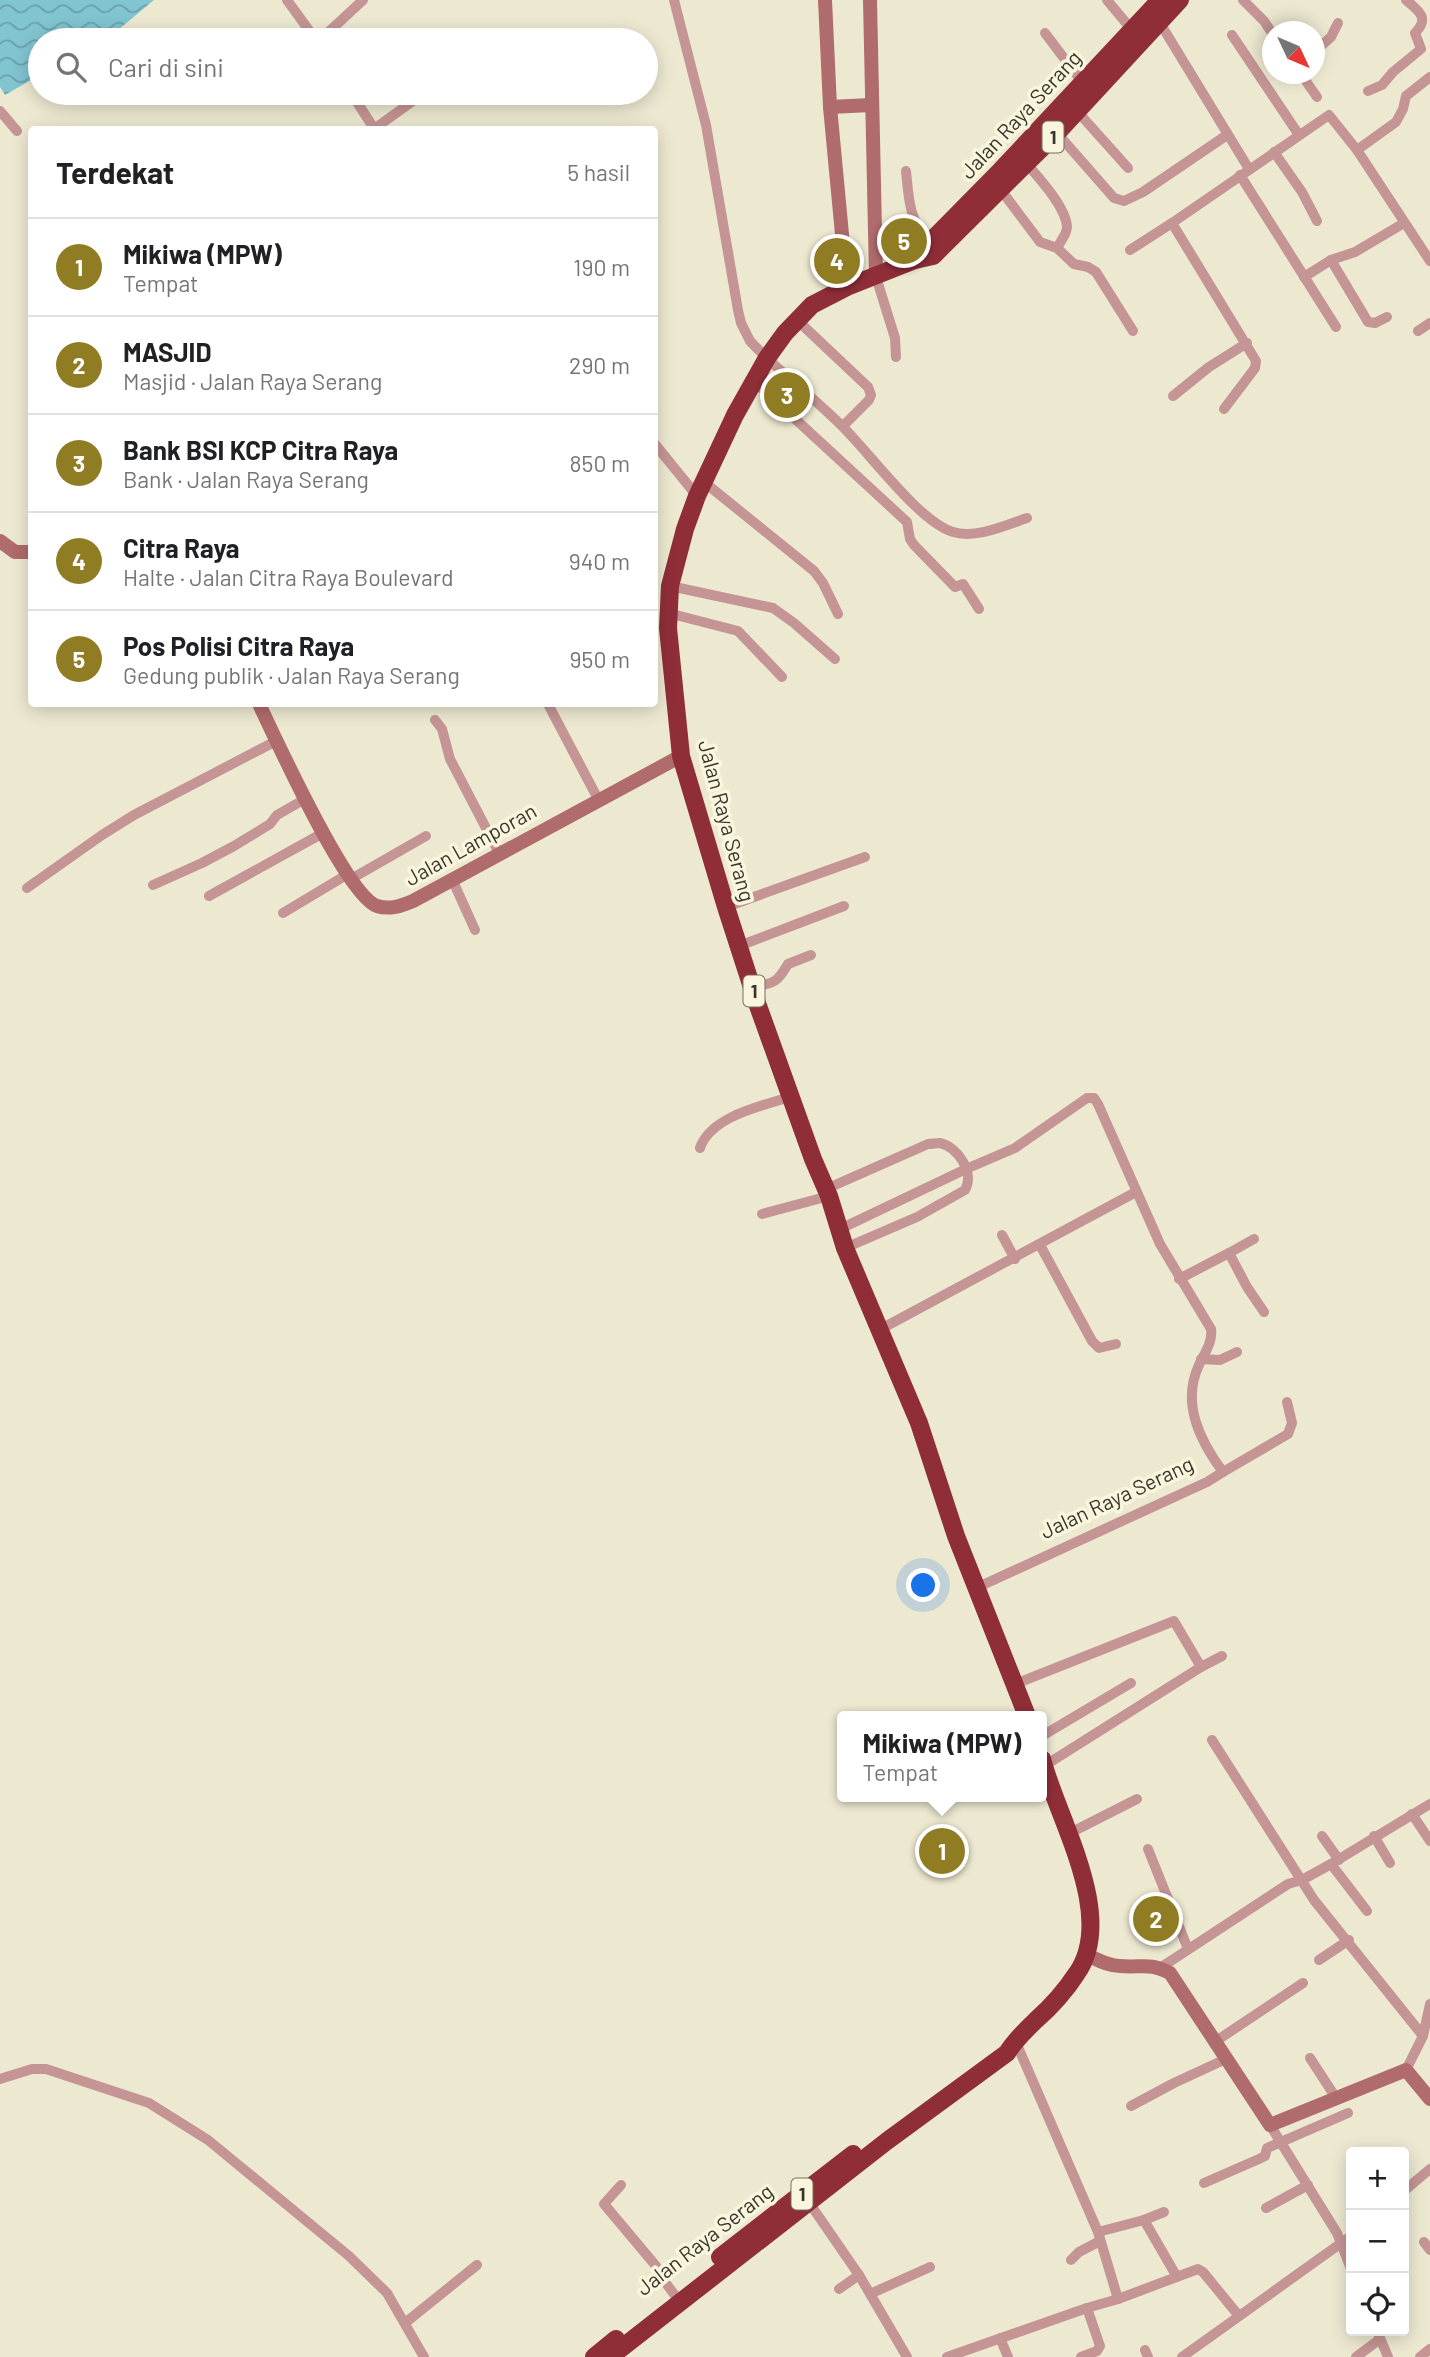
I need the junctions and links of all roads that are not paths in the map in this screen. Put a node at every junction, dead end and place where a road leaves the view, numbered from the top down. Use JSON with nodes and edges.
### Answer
{"nodes":[{"id":1,"x":287,"y":0,"type":"edge"},
{"id":2,"x":363,"y":0,"type":"edge"},
{"id":3,"x":674,"y":0,"type":"edge"},
{"id":4,"x":825,"y":0,"type":"edge"},
{"id":5,"x":870,"y":0,"type":"edge"},
{"id":6,"x":1107,"y":0,"type":"edge"},
{"id":7,"x":1160,"y":0,"type":"edge"},
{"id":8,"x":1180,"y":0,"type":"edge"},
{"id":9,"x":1243,"y":0,"type":"edge"},
{"id":10,"x":1406,"y":0,"type":"edge"},
{"id":11,"x":1264,"y":21,"type":"edge"},
{"id":12,"x":1160,"y":23,"type":"junction"},
{"id":13,"x":1338,"y":23,"type":"dead end"},
{"id":14,"x":309,"y":28,"type":"edge"},
{"id":15,"x":332,"y":28,"type":"edge"},
{"id":16,"x":1132,"y":30,"type":"junction"},
{"id":17,"x":1045,"y":33,"type":"dead end"},
{"id":18,"x":1232,"y":35,"type":"dead end"},
{"id":19,"x":1325,"y":42,"type":"edge"},
{"id":20,"x":1430,"y":77,"type":"edge"},
{"id":21,"x":1083,"y":82,"type":"junction"},
{"id":22,"x":1308,"y":84,"type":"edge"},
{"id":23,"x":1368,"y":91,"type":"dead end"},
{"id":24,"x":1317,"y":97,"type":"dead end"},
{"id":25,"x":359,"y":105,"type":"edge"},
{"id":26,"x":407,"y":105,"type":"edge"},
{"id":27,"x":871,"y":105,"type":"junction"},
{"id":28,"x":831,"y":107,"type":"junction"},
{"id":29,"x":0,"y":111,"type":"edge"},
{"id":30,"x":1077,"y":111,"type":"junction"},
{"id":31,"x":372,"y":126,"type":"edge"},
{"id":32,"x":378,"y":126,"type":"edge"},
{"id":33,"x":17,"y":131,"type":"dead end"},
{"id":34,"x":1057,"y":133,"type":"junction"},
{"id":35,"x":1227,"y":135,"type":"junction"},
{"id":36,"x":1298,"y":135,"type":"junction"},
{"id":37,"x":1357,"y":150,"type":"junction"},
{"id":38,"x":1275,"y":152,"type":"junction"},
{"id":39,"x":1027,"y":164,"type":"junction"},
{"id":40,"x":1128,"y":168,"type":"dead end"},
{"id":41,"x":906,"y":171,"type":"dead end"},
{"id":42,"x":1244,"y":172,"type":"junction"},
{"id":43,"x":1001,"y":190,"type":"junction"},
{"id":44,"x":1317,"y":221,"type":"dead end"},
{"id":45,"x":1172,"y":223,"type":"junction"},
{"id":46,"x":1404,"y":223,"type":"junction"},
{"id":47,"x":929,"y":243,"type":"junction"},
{"id":48,"x":1057,"y":248,"type":"junction"},
{"id":49,"x":1130,"y":250,"type":"dead end"},
{"id":50,"x":915,"y":260,"type":"junction"},
{"id":51,"x":1331,"y":260,"type":"junction"},
{"id":52,"x":1430,"y":261,"type":"edge"},
{"id":53,"x":1304,"y":276,"type":"junction"},
{"id":54,"x":876,"y":277,"type":"junction"},
{"id":55,"x":847,"y":287,"type":"junction"},
{"id":56,"x":1387,"y":317,"type":"dead end"},
{"id":57,"x":797,"y":320,"type":"junction"},
{"id":58,"x":1430,"y":323,"type":"edge"},
{"id":59,"x":1336,"y":327,"type":"dead end"},
{"id":60,"x":1133,"y":331,"type":"dead end"},
{"id":61,"x":1418,"y":331,"type":"dead end"},
{"id":62,"x":1247,"y":343,"type":"junction"},
{"id":63,"x":896,"y":357,"type":"dead end"},
{"id":64,"x":767,"y":358,"type":"junction"},
{"id":65,"x":754,"y":381,"type":"junction"},
{"id":66,"x":1173,"y":396,"type":"dead end"},
{"id":67,"x":1224,"y":409,"type":"dead end"},
{"id":68,"x":843,"y":426,"type":"junction"},
{"id":69,"x":658,"y":447,"type":"edge"},
{"id":70,"x":701,"y":489,"type":"junction"},
{"id":71,"x":1027,"y":518,"type":"dead end"},
{"id":72,"x":0,"y":541,"type":"edge"},
{"id":73,"x":28,"y":552,"type":"edge"},
{"id":74,"x":670,"y":586,"type":"junction"},
{"id":75,"x":979,"y":609,"type":"dead end"},
{"id":76,"x":668,"y":613,"type":"junction"},
{"id":77,"x":838,"y":614,"type":"dead end"},
{"id":78,"x":835,"y":659,"type":"dead end"},
{"id":79,"x":782,"y":677,"type":"dead end"},
{"id":80,"x":261,"y":707,"type":"edge"},
{"id":81,"x":549,"y":707,"type":"edge"},
{"id":82,"x":435,"y":720,"type":"dead end"},
{"id":83,"x":278,"y":740,"type":"junction"},
{"id":84,"x":681,"y":756,"type":"junction"},
{"id":85,"x":305,"y":799,"type":"junction"},
{"id":86,"x":598,"y":799,"type":"junction"},
{"id":87,"x":323,"y":833,"type":"junction"},
{"id":88,"x":426,"y":836,"type":"dead end"},
{"id":89,"x":499,"y":853,"type":"junction"},
{"id":90,"x":865,"y":858,"type":"dead end"},
{"id":91,"x":349,"y":877,"type":"junction"},
{"id":92,"x":452,"y":879,"type":"junction"},
{"id":93,"x":153,"y":885,"type":"dead end"},
{"id":94,"x":27,"y":888,"type":"dead end"},
{"id":95,"x":209,"y":896,"type":"dead end"},
{"id":96,"x":844,"y":906,"type":"dead end"},
{"id":97,"x":726,"y":907,"type":"junction"},
{"id":98,"x":283,"y":913,"type":"dead end"},
{"id":99,"x":475,"y":930,"type":"dead end"},
{"id":100,"x":739,"y":946,"type":"junction"},
{"id":101,"x":811,"y":955,"type":"dead end"},
{"id":102,"x":753,"y":987,"type":"junction"},
{"id":103,"x":790,"y":1097,"type":"junction"},
{"id":104,"x":701,"y":1149,"type":"dead end"},
{"id":105,"x":966,"y":1169,"type":"junction"},
{"id":106,"x":828,"y":1192,"type":"junction"},
{"id":107,"x":1136,"y":1192,"type":"junction"},
{"id":108,"x":762,"y":1214,"type":"dead end"},
{"id":109,"x":840,"y":1229,"type":"junction"},
{"id":110,"x":1002,"y":1235,"type":"dead end"},
{"id":111,"x":1254,"y":1239,"type":"dead end"},
{"id":112,"x":1040,"y":1245,"type":"junction"},
{"id":113,"x":845,"y":1248,"type":"junction"},
{"id":114,"x":1229,"y":1253,"type":"junction"},
{"id":115,"x":1015,"y":1259,"type":"junction"},
{"id":116,"x":1179,"y":1279,"type":"junction"},
{"id":117,"x":1264,"y":1312,"type":"dead end"},
{"id":118,"x":878,"y":1330,"type":"junction"},
{"id":119,"x":1116,"y":1344,"type":"dead end"},
{"id":120,"x":1237,"y":1352,"type":"dead end"},
{"id":121,"x":1201,"y":1359,"type":"junction"},
{"id":122,"x":1287,"y":1402,"type":"dead end"},
{"id":123,"x":1223,"y":1472,"type":"junction"},
{"id":124,"x":976,"y":1588,"type":"junction"},
{"id":125,"x":1222,"y":1656,"type":"dead end"},
{"id":126,"x":1201,"y":1667,"type":"junction"},
{"id":127,"x":1015,"y":1684,"type":"junction"},
{"id":128,"x":1131,"y":1684,"type":"dead end"},
{"id":129,"x":1025,"y":1711,"type":"edge"},
{"id":130,"x":1047,"y":1733,"type":"edge"},
{"id":131,"x":1212,"y":1740,"type":"dead end"},
{"id":132,"x":1047,"y":1770,"type":"edge"},
{"id":133,"x":1047,"y":1779,"type":"edge"},
{"id":134,"x":1137,"y":1799,"type":"dead end"},
{"id":135,"x":1430,"y":1804,"type":"edge"},
{"id":136,"x":1412,"y":1814,"type":"junction"},
{"id":137,"x":1070,"y":1833,"type":"junction"},
{"id":138,"x":1322,"y":1836,"type":"dead end"},
{"id":139,"x":1374,"y":1836,"type":"junction"},
{"id":140,"x":1430,"y":1841,"type":"edge"},
{"id":141,"x":1148,"y":1849,"type":"dead end"},
{"id":142,"x":1335,"y":1862,"type":"junction"},
{"id":143,"x":1390,"y":1863,"type":"dead end"},
{"id":144,"x":1302,"y":1880,"type":"junction"},
{"id":145,"x":1367,"y":1911,"type":"dead end"},
{"id":146,"x":1349,"y":1940,"type":"junction"},
{"id":147,"x":1188,"y":1949,"type":"junction"},
{"id":148,"x":1087,"y":1955,"type":"junction"},
{"id":149,"x":1319,"y":1960,"type":"dead end"},
{"id":150,"x":1160,"y":1968,"type":"junction"},
{"id":151,"x":1303,"y":1983,"type":"dead end"},
{"id":152,"x":1430,"y":2004,"type":"edge"},
{"id":153,"x":1423,"y":2036,"type":"junction"},
{"id":154,"x":1015,"y":2040,"type":"junction"},
{"id":155,"x":1216,"y":2040,"type":"junction"},
{"id":156,"x":1228,"y":2058,"type":"junction"},
{"id":157,"x":1310,"y":2059,"type":"dead end"},
{"id":158,"x":1406,"y":2070,"type":"junction"},
{"id":159,"x":0,"y":2079,"type":"edge"},
{"id":160,"x":1336,"y":2098,"type":"junction"},
{"id":161,"x":1430,"y":2099,"type":"edge"},
{"id":162,"x":1131,"y":2106,"type":"dead end"},
{"id":163,"x":1348,"y":2113,"type":"dead end"},
{"id":164,"x":1270,"y":2125,"type":"junction"},
{"id":165,"x":1281,"y":2141,"type":"junction"},
{"id":166,"x":1430,"y":2169,"type":"edge"},
{"id":167,"x":1204,"y":2183,"type":"dead end"},
{"id":168,"x":621,"y":2185,"type":"dead end"},
{"id":169,"x":1308,"y":2185,"type":"junction"},
{"id":170,"x":1409,"y":2187,"type":"edge"},
{"id":171,"x":806,"y":2198,"type":"junction"},
{"id":172,"x":1266,"y":2208,"type":"dead end"},
{"id":173,"x":1164,"y":2212,"type":"dead end"},
{"id":174,"x":1144,"y":2220,"type":"junction"},
{"id":175,"x":1099,"y":2236,"type":"junction"},
{"id":176,"x":1346,"y":2240,"type":"edge"},
{"id":177,"x":1341,"y":2244,"type":"junction"},
{"id":178,"x":1346,"y":2256,"type":"edge"},
{"id":179,"x":1070,"y":2260,"type":"dead end"},
{"id":180,"x":477,"y":2265,"type":"dead end"},
{"id":181,"x":930,"y":2267,"type":"dead end"},
{"id":182,"x":859,"y":2275,"type":"junction"},
{"id":183,"x":1177,"y":2277,"type":"junction"},
{"id":184,"x":839,"y":2290,"type":"dead end"},
{"id":185,"x":674,"y":2294,"type":"junction"},
{"id":186,"x":870,"y":2294,"type":"junction"},
{"id":187,"x":1118,"y":2299,"type":"junction"},
{"id":188,"x":1087,"y":2308,"type":"junction"},
{"id":189,"x":1239,"y":2316,"type":"junction"},
{"id":190,"x":405,"y":2323,"type":"junction"},
{"id":191,"x":1378,"y":2336,"type":"edge"},
{"id":192,"x":1379,"y":2336,"type":"edge"},
{"id":193,"x":1000,"y":2338,"type":"junction"},
{"id":194,"x":1430,"y":2349,"type":"edge"},
{"id":195,"x":424,"y":2357,"type":"edge"},
{"id":196,"x":594,"y":2357,"type":"edge"},
{"id":197,"x":610,"y":2357,"type":"edge"},
{"id":198,"x":907,"y":2357,"type":"edge"},
{"id":199,"x":947,"y":2357,"type":"edge"},
{"id":200,"x":1008,"y":2357,"type":"edge"},
{"id":201,"x":1081,"y":2357,"type":"edge"},
{"id":202,"x":1182,"y":2357,"type":"edge"},
{"id":203,"x":1356,"y":2357,"type":"edge"},
{"id":204,"x":1388,"y":2357,"type":"edge"},
{"id":205,"x":1420,"y":2357,"type":"edge"}],
"edges":[{"from":1,"to":14,"type":"street"},
{"from":2,"to":15,"type":"street"},
{"from":3,"to":64,"type":"street"},
{"from":4,"to":28,"type":"street"},
{"from":5,"to":27,"type":"street"},
{"from":6,"to":16,"type":"street"},
{"from":7,"to":16,"type":"highway","name":"Jalan Raya Serang","number":"1"},
{"from":8,"to":12,"type":"highway","name":"Jalan Raya Serang","number":"1"},
{"from":9,"to":11,"type":"street"},
{"from":10,"to":23,"type":"street"},
{"from":12,"to":30,"type":"highway","name":"Jalan Raya Serang","number":"1"},
{"from":12,"to":35,"type":"street"},
{"from":13,"to":19,"type":"street"},
{"from":16,"to":21,"type":"highway","name":"Jalan Raya Serang","number":"1"},
{"from":17,"to":21,"type":"street"},
{"from":18,"to":36,"type":"street"},
{"from":20,"to":37,"type":"street"},
{"from":21,"to":47,"type":"highway","name":"Jalan Raya Serang","number":"1"},
{"from":22,"to":24,"type":"street"},
{"from":25,"to":31,"type":"street"},
{"from":26,"to":32,"type":"street"},
{"from":27,"to":28,"type":"street"},
{"from":27,"to":54,"type":"street"},
{"from":28,"to":55,"type":"street"},
{"from":29,"to":33,"type":"street"},
{"from":30,"to":34,"type":"highway","name":"Jalan Raya Serang","number":"1"},
{"from":30,"to":40,"type":"street"},
{"from":34,"to":35,"type":"street"},
{"from":34,"to":39,"type":"highway","name":"Jalan Raya Serang","number":"1"},
{"from":35,"to":42,"type":"street"},
{"from":36,"to":37,"type":"street"},
{"from":36,"to":38,"type":"street"},
{"from":37,"to":46,"type":"street"},
{"from":38,"to":42,"type":"street"},
{"from":38,"to":44,"type":"street"},
{"from":39,"to":43,"type":"highway","name":"Jalan Raya Serang","number":"1"},
{"from":39,"to":48,"type":"street"},
{"from":41,"to":47,"type":"street"},
{"from":42,"to":45,"type":"street"},
{"from":42,"to":53,"type":"street"},
{"from":43,"to":48,"type":"street"},
{"from":43,"to":50,"type":"highway","name":"Jalan Raya Serang","number":"1"},
{"from":45,"to":49,"type":"street"},
{"from":45,"to":62,"type":"street"},
{"from":46,"to":51,"type":"street"},
{"from":46,"to":52,"type":"street"},
{"from":47,"to":50,"type":"highway","name":"Jalan Raya Serang","number":"1"},
{"from":48,"to":60,"type":"street"},
{"from":50,"to":54,"type":"highway","name":"Jalan Raya Serang","number":"1"},
{"from":51,"to":53,"type":"street"},
{"from":51,"to":56,"type":"street"},
{"from":53,"to":59,"type":"street"},
{"from":54,"to":55,"type":"highway","name":"Jalan Raya Serang","number":"1"},
{"from":54,"to":63,"type":"street"},
{"from":55,"to":57,"type":"highway","name":"Jalan Raya Serang","number":"1"},
{"from":57,"to":64,"type":"highway","name":"Jalan Raya Serang","number":"1"},
{"from":57,"to":68,"type":"street"},
{"from":58,"to":61,"type":"street"},
{"from":62,"to":66,"type":"street"},
{"from":62,"to":67,"type":"street"},
{"from":64,"to":65,"type":"highway","name":"Jalan Raya Serang","number":"1"},
{"from":64,"to":68,"type":"street"},
{"from":65,"to":70,"type":"highway","name":"Jalan Raya Serang","number":"1"},
{"from":65,"to":75,"type":"street"},
{"from":68,"to":71,"type":"street"},
{"from":69,"to":70,"type":"street"},
{"from":70,"to":74,"type":"highway","name":"Jalan Raya Serang","number":"1"},
{"from":70,"to":77,"type":"street"},
{"from":72,"to":73,"type":"street"},
{"from":74,"to":76,"type":"highway","name":"Jalan Raya Serang","number":"1"},
{"from":74,"to":78,"type":"street"},
{"from":76,"to":79,"type":"street"},
{"from":76,"to":84,"type":"highway","name":"Jalan Raya Serang","number":"1"},
{"from":80,"to":83,"type":"street","name":"Jalan Lamporan"},
{"from":81,"to":86,"type":"street"},
{"from":82,"to":89,"type":"street"},
{"from":83,"to":85,"type":"street","name":"Jalan Lamporan"},
{"from":83,"to":94,"type":"street"},
{"from":84,"to":86,"type":"street","name":"Jalan Lamporan"},
{"from":84,"to":97,"type":"highway","name":"Jalan Raya Serang","number":"1"},
{"from":85,"to":87,"type":"street","name":"Jalan Lamporan"},
{"from":85,"to":93,"type":"street"},
{"from":86,"to":89,"type":"street","name":"Jalan Lamporan"},
{"from":87,"to":91,"type":"street","name":"Jalan Lamporan"},
{"from":87,"to":95,"type":"street"},
{"from":88,"to":91,"type":"street"},
{"from":89,"to":92,"type":"street","name":"Jalan Lamporan"},
{"from":90,"to":97,"type":"street"},
{"from":91,"to":92,"type":"street","name":"Jalan Lamporan"},
{"from":91,"to":98,"type":"street"},
{"from":92,"to":99,"type":"street"},
{"from":96,"to":100,"type":"street"},
{"from":97,"to":100,"type":"highway","name":"Jalan Raya Serang","number":"1"},
{"from":100,"to":102,"type":"highway","name":"Jalan Raya Serang","number":"1"},
{"from":101,"to":102,"type":"street"},
{"from":102,"to":103,"type":"highway","name":"Jalan Raya Serang","number":"1"},
{"from":103,"to":104,"type":"street"},
{"from":103,"to":106,"type":"highway","name":"Jalan Raya Serang","number":"1"},
{"from":105,"to":106,"type":"street"},
{"from":105,"to":107,"type":"street","name":"Jalan Raya Serang"},
{"from":105,"to":109,"type":"street","name":"Jalan Raya Serang"},
{"from":105,"to":113,"type":"street"},
{"from":106,"to":108,"type":"street"},
{"from":106,"to":109,"type":"highway","name":"Jalan Raya Serang","number":"1"},
{"from":107,"to":112,"type":"street"},
{"from":107,"to":116,"type":"street","name":"Jalan Raya Serang"},
{"from":109,"to":113,"type":"highway","name":"Jalan Raya Serang","number":"1"},
{"from":110,"to":115,"type":"street"},
{"from":111,"to":114,"type":"street"},
{"from":112,"to":115,"type":"street"},
{"from":112,"to":119,"type":"street"},
{"from":113,"to":118,"type":"highway","name":"Jalan Raya Serang","number":"1"},
{"from":114,"to":116,"type":"street"},
{"from":114,"to":117,"type":"street"},
{"from":115,"to":118,"type":"street"},
{"from":116,"to":121,"type":"street","name":"Jalan Raya Serang"},
{"from":118,"to":124,"type":"highway","name":"Jalan Raya Serang","number":"1"},
{"from":120,"to":121,"type":"street"},
{"from":121,"to":123,"type":"street","name":"Jalan Raya Serang"},
{"from":122,"to":123,"type":"street"},
{"from":123,"to":124,"type":"street","name":"Jalan Raya Serang"},
{"from":124,"to":127,"type":"highway","name":"Jalan Raya Serang","number":"1"},
{"from":125,"to":126,"type":"street"},
{"from":126,"to":127,"type":"street"},
{"from":126,"to":132,"type":"street"},
{"from":127,"to":129,"type":"highway","name":"Jalan Raya Serang","number":"1"},
{"from":128,"to":130,"type":"street"},
{"from":131,"to":144,"type":"street"},
{"from":133,"to":137,"type":"highway","name":"Jalan Raya Serang","number":"1"},
{"from":134,"to":137,"type":"street"},
{"from":135,"to":136,"type":"street"},
{"from":136,"to":139,"type":"street"},
{"from":136,"to":140,"type":"street"},
{"from":137,"to":148,"type":"highway","name":"Jalan Raya Serang","number":"1"},
{"from":138,"to":142,"type":"street"},
{"from":139,"to":142,"type":"street"},
{"from":139,"to":143,"type":"street"},
{"from":141,"to":147,"type":"street"},
{"from":142,"to":144,"type":"street"},
{"from":142,"to":145,"type":"street"},
{"from":144,"to":146,"type":"street"},
{"from":144,"to":147,"type":"street"},
{"from":146,"to":149,"type":"street"},
{"from":146,"to":153,"type":"street"},
{"from":147,"to":150,"type":"street"},
{"from":148,"to":150,"type":"street"},
{"from":148,"to":154,"type":"highway","name":"Jalan Raya Serang","number":"1"},
{"from":150,"to":155,"type":"street"},
{"from":151,"to":155,"type":"street"},
{"from":152,"to":153,"type":"street"},
{"from":153,"to":158,"type":"street"},
{"from":154,"to":171,"type":"highway","name":"Jalan Raya Serang","number":"1"},
{"from":154,"to":175,"type":"street"},
{"from":155,"to":156,"type":"street"},
{"from":156,"to":162,"type":"street"},
{"from":156,"to":164,"type":"street"},
{"from":157,"to":160,"type":"street"},
{"from":158,"to":160,"type":"street"},
{"from":158,"to":161,"type":"street"},
{"from":159,"to":190,"type":"street"},
{"from":160,"to":164,"type":"street"},
{"from":163,"to":165,"type":"street"},
{"from":164,"to":165,"type":"street"},
{"from":165,"to":167,"type":"street"},
{"from":165,"to":169,"type":"street"},
{"from":166,"to":170,"type":"street"},
{"from":168,"to":185,"type":"street"},
{"from":169,"to":172,"type":"street"},
{"from":169,"to":177,"type":"street"},
{"from":171,"to":182,"type":"street"},
{"from":171,"to":185,"type":"highway","name":"Jalan Raya Serang","number":"1"},
{"from":171,"to":197,"type":"highway","name":"Jalan Raya Serang","number":"1"},
{"from":173,"to":174,"type":"street"},
{"from":174,"to":175,"type":"street"},
{"from":174,"to":183,"type":"street"},
{"from":175,"to":179,"type":"street"},
{"from":175,"to":187,"type":"street"},
{"from":176,"to":177,"type":"street"},
{"from":177,"to":178,"type":"street"},
{"from":177,"to":189,"type":"street"},
{"from":180,"to":190,"type":"street"},
{"from":181,"to":186,"type":"street"},
{"from":182,"to":184,"type":"street"},
{"from":182,"to":186,"type":"street"},
{"from":183,"to":187,"type":"street"},
{"from":183,"to":189,"type":"street"},
{"from":185,"to":196,"type":"highway","name":"Jalan Raya Serang","number":"1"},
{"from":186,"to":198,"type":"street"},
{"from":187,"to":188,"type":"street"},
{"from":188,"to":193,"type":"street"},
{"from":188,"to":201,"type":"street"},
{"from":189,"to":202,"type":"street"},
{"from":190,"to":195,"type":"street"},
{"from":191,"to":203,"type":"street"},
{"from":192,"to":204,"type":"street"},
{"from":193,"to":199,"type":"street"},
{"from":193,"to":200,"type":"street"},
{"from":194,"to":205,"type":"street"}]}
